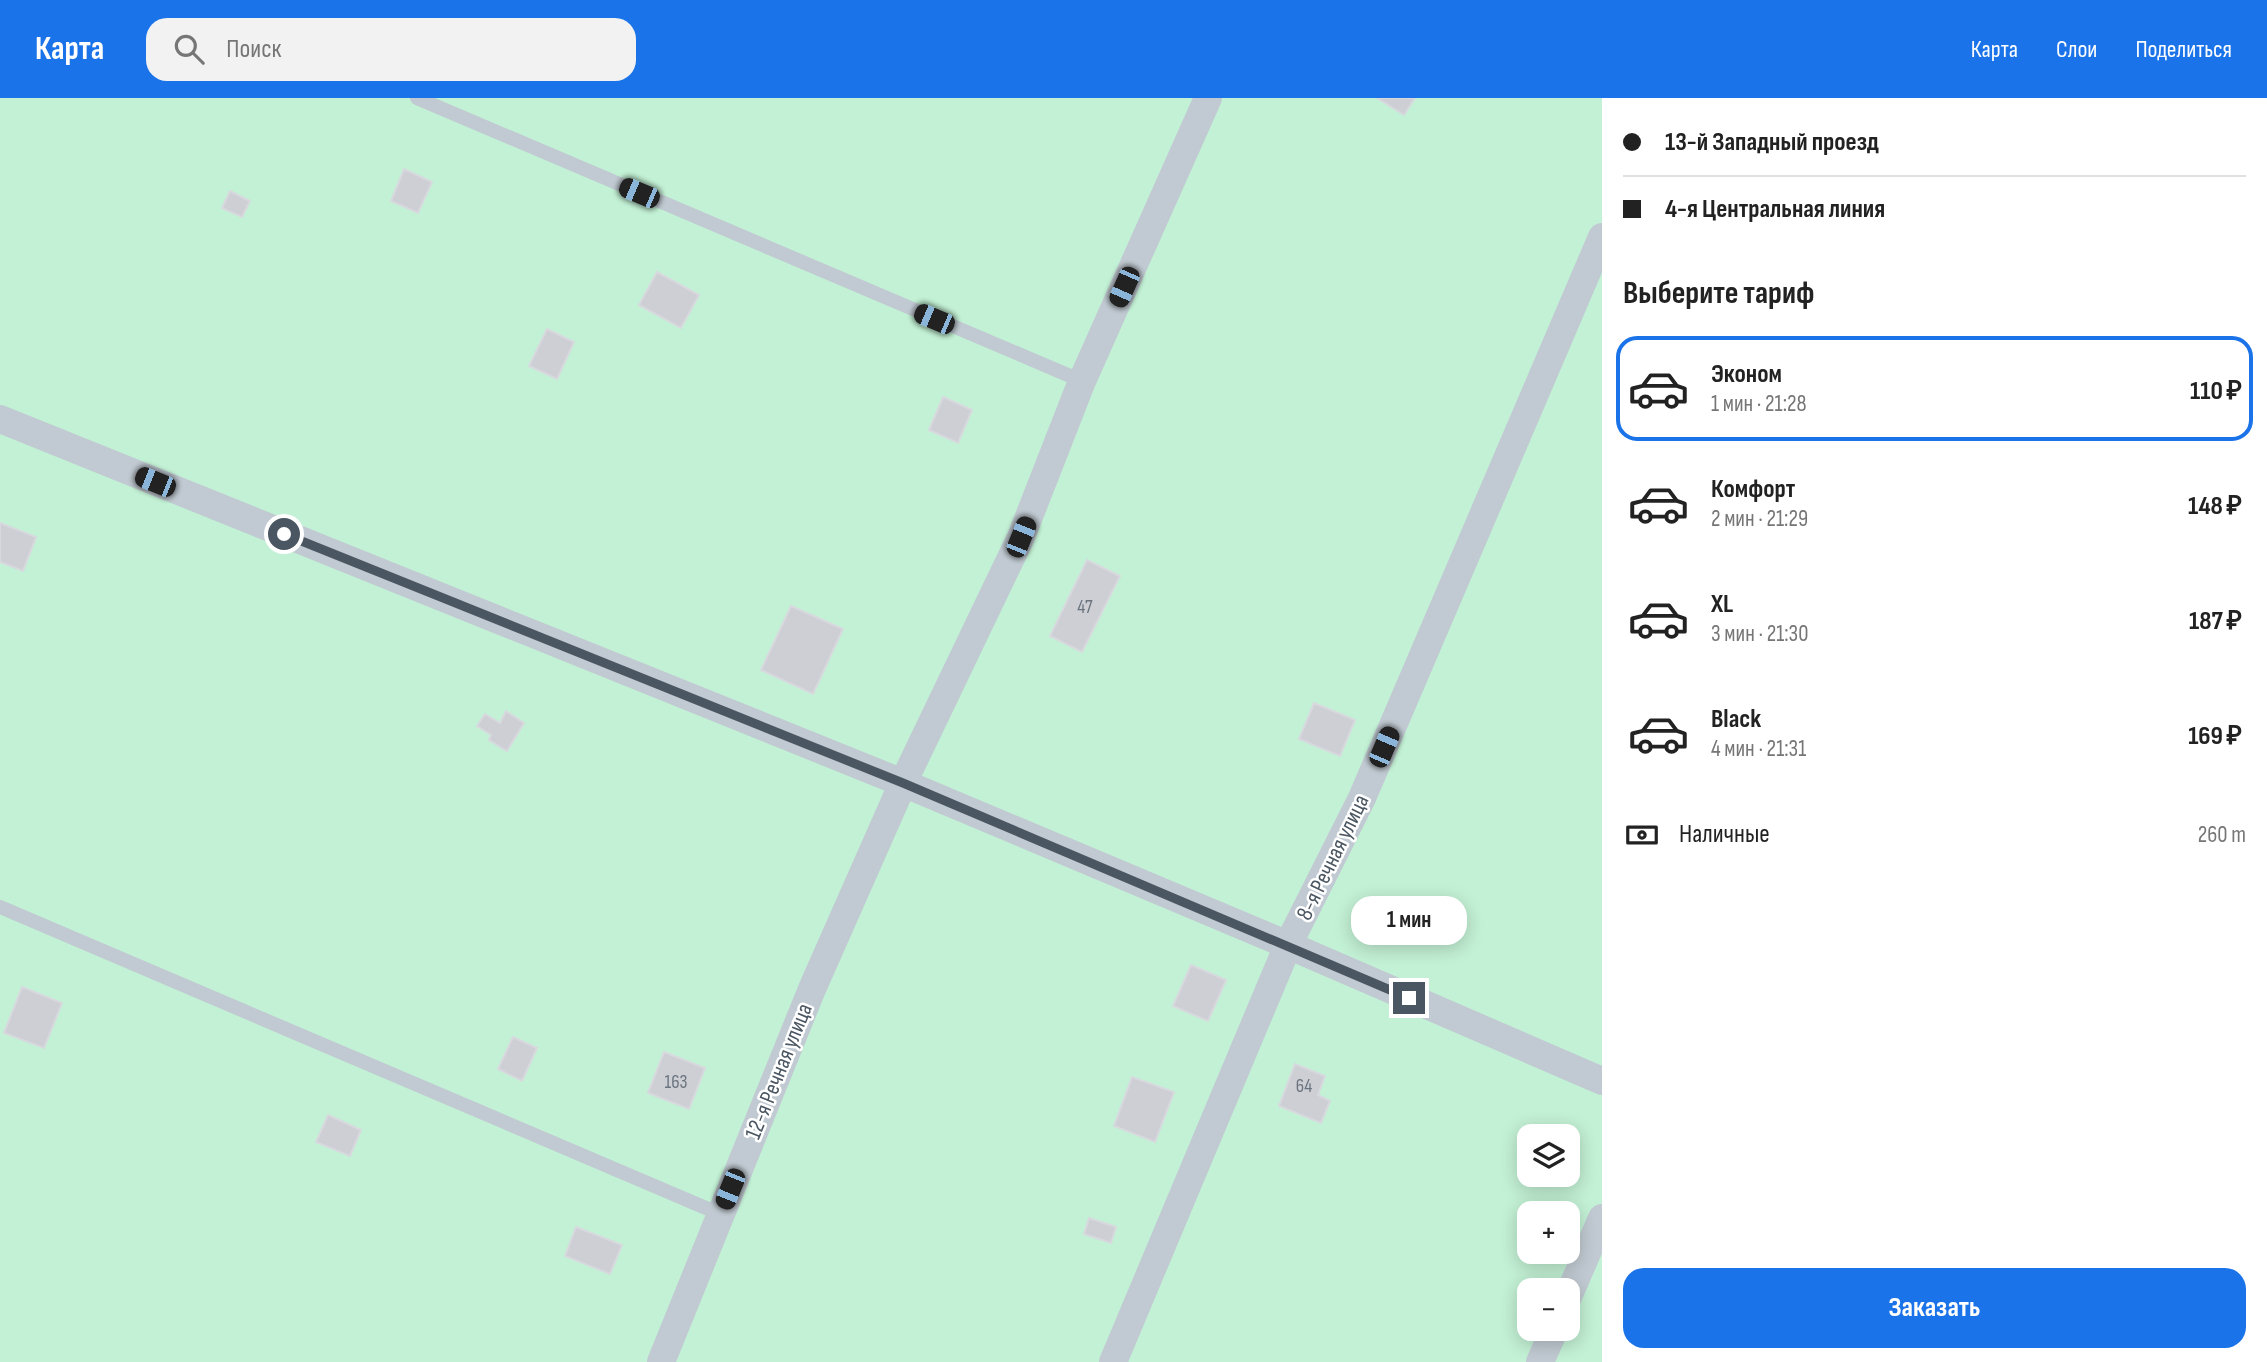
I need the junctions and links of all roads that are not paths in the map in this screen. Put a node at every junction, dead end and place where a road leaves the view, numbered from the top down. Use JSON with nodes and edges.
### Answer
{"nodes":[{"id":1,"x":418,"y":98,"type":"edge"},
{"id":2,"x":1208,"y":98,"type":"edge"},
{"id":3,"x":1602,"y":237,"type":"edge"},
{"id":4,"x":1082,"y":382,"type":"junction"},
{"id":5,"x":0,"y":419,"type":"edge"},
{"id":6,"x":903,"y":783,"type":"junction"},
{"id":7,"x":0,"y":907,"type":"edge"},
{"id":8,"x":1288,"y":945,"type":"junction"},
{"id":9,"x":1602,"y":1081,"type":"edge"},
{"id":10,"x":720,"y":1214,"type":"junction"},
{"id":11,"x":1602,"y":1218,"type":"edge"},
{"id":12,"x":1576,"y":1278,"type":"edge"},
{"id":13,"x":1549,"y":1341,"type":"edge"},
{"id":14,"x":661,"y":1362,"type":"edge"},
{"id":15,"x":1113,"y":1362,"type":"edge"},
{"id":16,"x":1540,"y":1362,"type":"edge"}],
"edges":[{"from":1,"to":4,"type":"lane"},
{"from":2,"to":4,"type":"street","name":"12-я Речная улица"},
{"from":3,"to":8,"type":"street","name":"8-я Речная улица"},
{"from":4,"to":6,"type":"street","name":"12-я Речная улица"},
{"from":5,"to":6,"type":"street"},
{"from":6,"to":8,"type":"street"},
{"from":6,"to":10,"type":"street","name":"12-я Речная улица"},
{"from":7,"to":10,"type":"lane"},
{"from":8,"to":9,"type":"street"},
{"from":8,"to":15,"type":"street","name":"8-я Речная улица"},
{"from":10,"to":14,"type":"street","name":"12-я Речная улица"},
{"from":11,"to":12,"type":"street"},
{"from":13,"to":16,"type":"street"}]}
